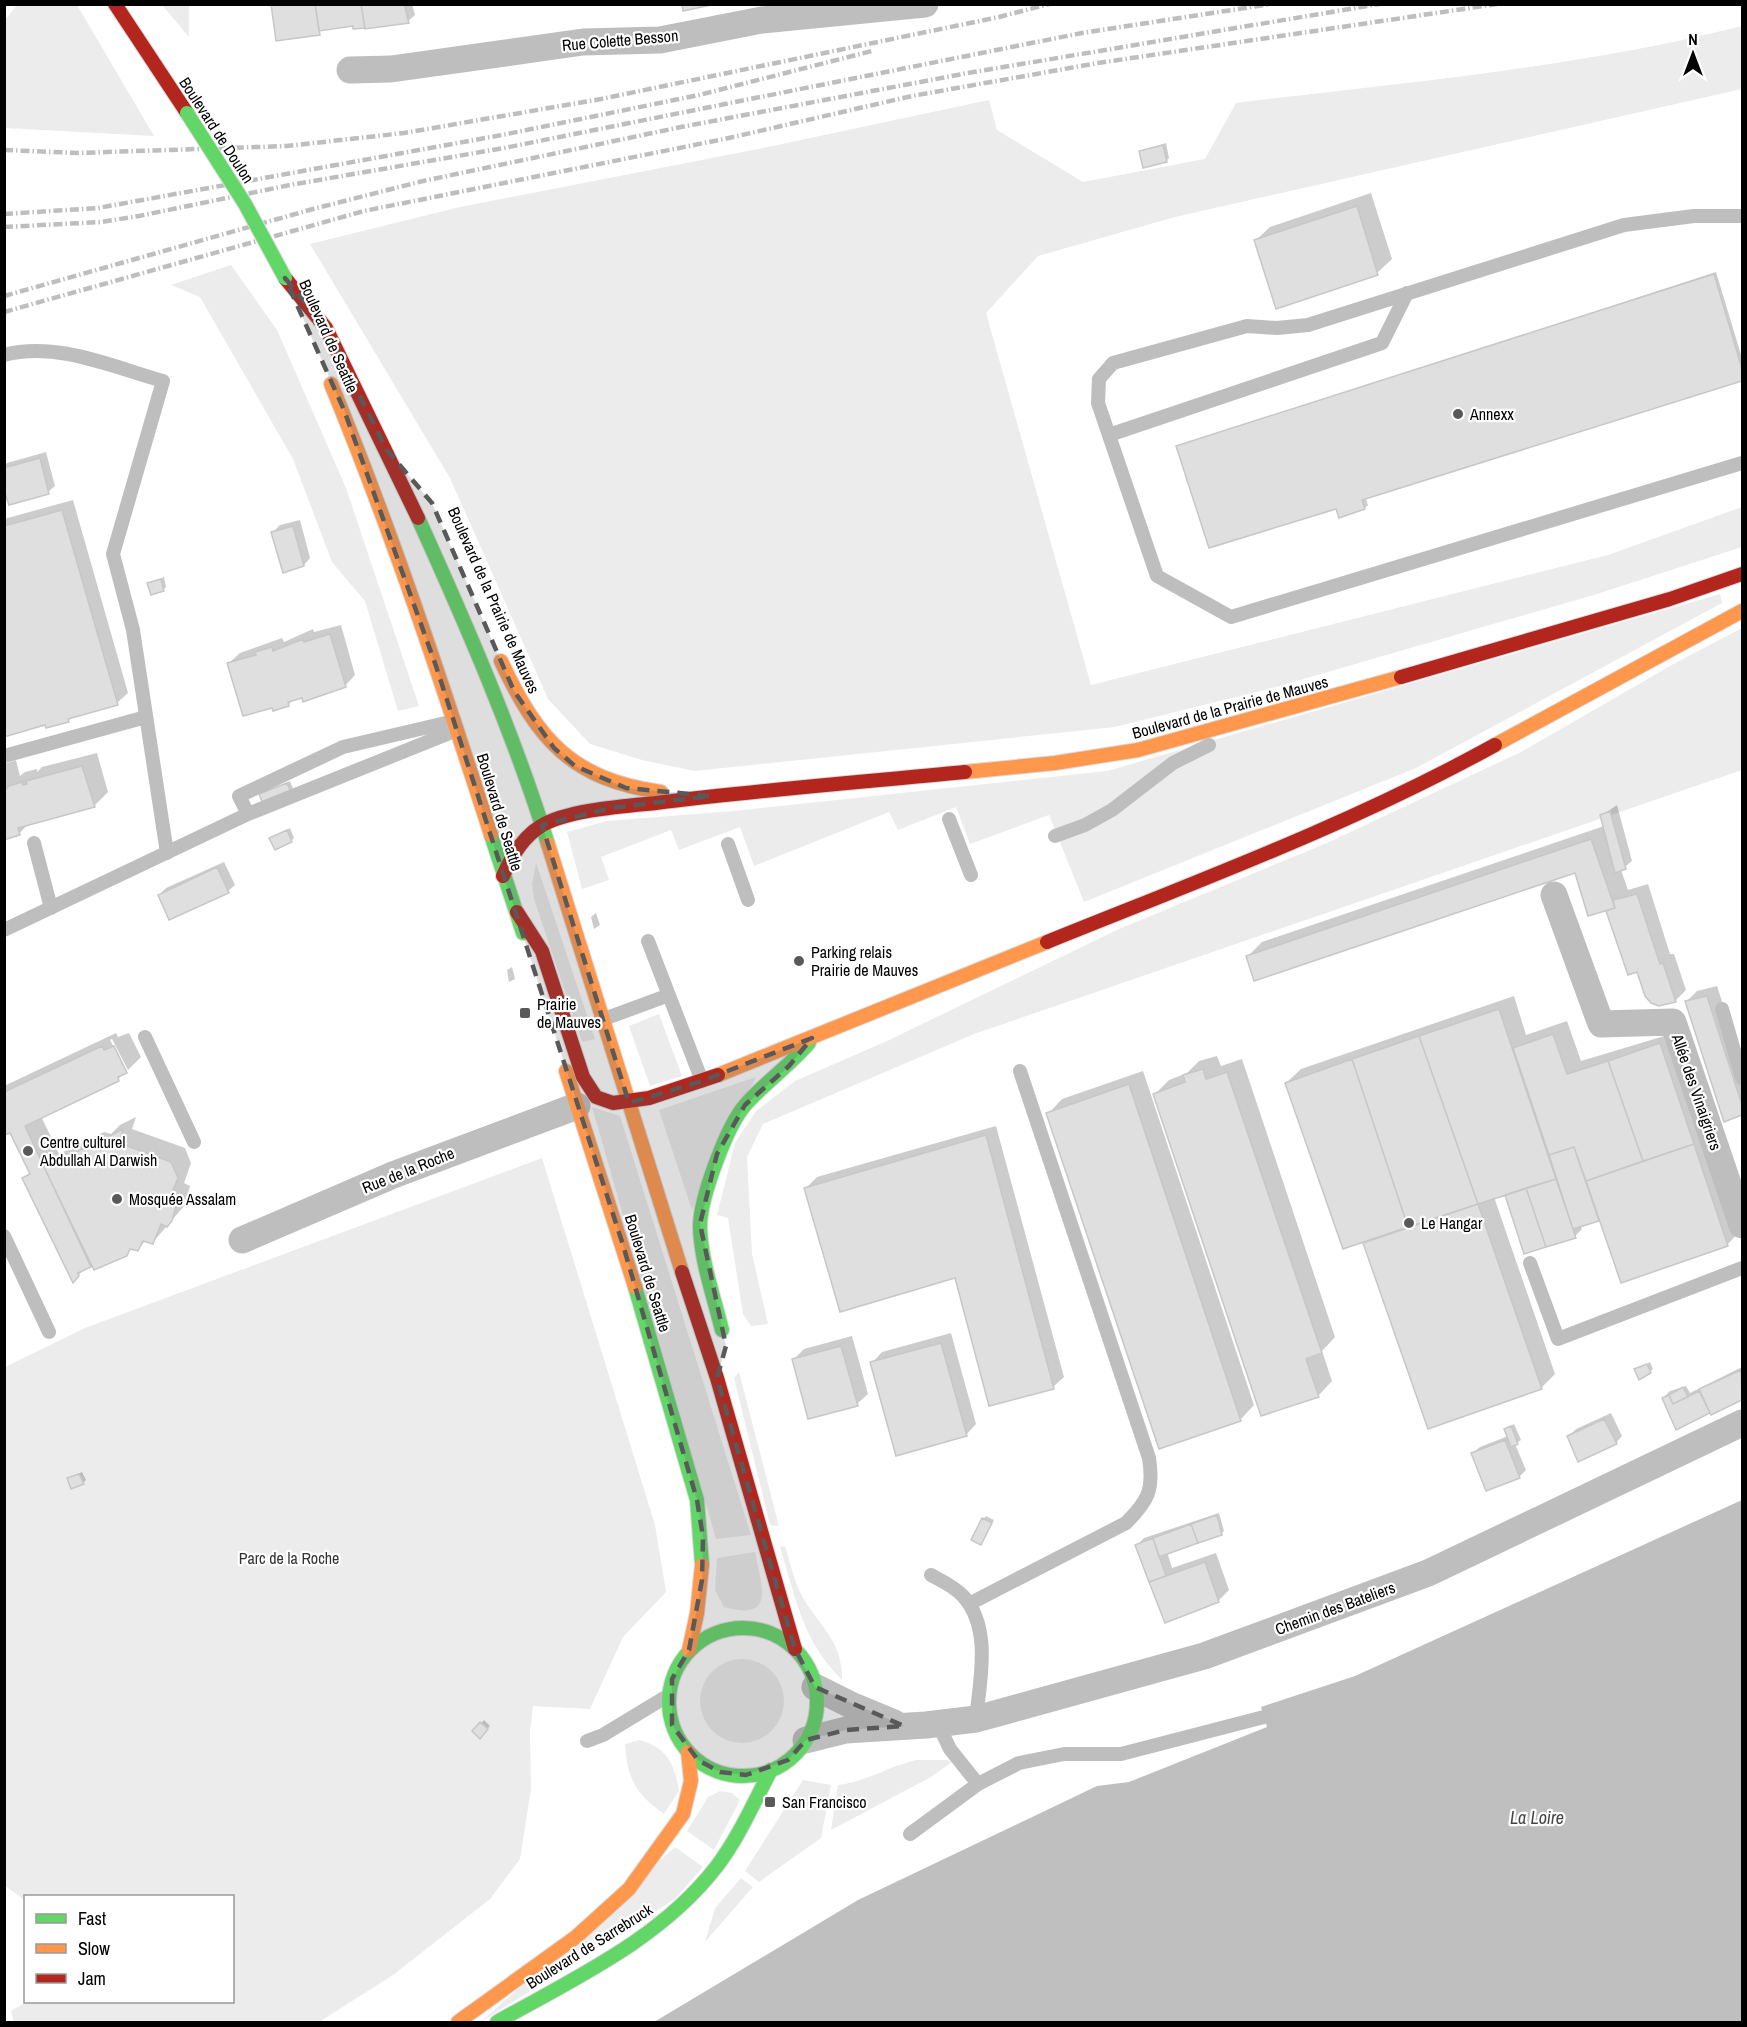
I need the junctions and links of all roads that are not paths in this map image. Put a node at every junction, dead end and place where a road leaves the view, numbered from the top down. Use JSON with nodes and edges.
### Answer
{"nodes":[{"id":1,"x":115,"y":4,"type":"edge"},
{"id":2,"x":925,"y":4,"type":"edge"},
{"id":3,"x":351,"y":70,"type":"dead end"},
{"id":4,"x":1743,"y":216,"type":"edge"},
{"id":5,"x":285,"y":278,"type":"junction"},
{"id":6,"x":1407,"y":293,"type":"junction"},
{"id":7,"x":303,"y":321,"type":"dead end"},
{"id":8,"x":4,"y":356,"type":"edge"},
{"id":9,"x":326,"y":372,"type":"dead end"},
{"id":10,"x":1109,"y":435,"type":"junction"},
{"id":11,"x":387,"y":450,"type":"junction"},
{"id":12,"x":1743,"y":463,"type":"edge"},
{"id":13,"x":417,"y":485,"type":"dead end"},
{"id":14,"x":1743,"y":574,"type":"edge"},
{"id":15,"x":1743,"y":611,"type":"edge"},
{"id":16,"x":496,"y":649,"type":"dead end"},
{"id":17,"x":146,"y":717,"type":"junction"},
{"id":18,"x":1264,"y":717,"type":"junction"},
{"id":19,"x":474,"y":721,"type":"dead end"},
{"id":20,"x":455,"y":725,"type":"junction"},
{"id":21,"x":490,"y":726,"type":"dead end"},
{"id":22,"x":509,"y":737,"type":"junction"},
{"id":23,"x":4,"y":756,"type":"edge"},
{"id":24,"x":711,"y":796,"type":"junction"},
{"id":25,"x":248,"y":814,"type":"junction"},
{"id":26,"x":949,"y":819,"type":"dead end"},
{"id":27,"x":542,"y":825,"type":"junction"},
{"id":28,"x":1055,"y":836,"type":"dead end"},
{"id":29,"x":34,"y":843,"type":"dead end"},
{"id":30,"x":728,"y":844,"type":"dead end"},
{"id":31,"x":167,"y":853,"type":"junction"},
{"id":32,"x":971,"y":875,"type":"dead end"},
{"id":33,"x":503,"y":876,"type":"junction"},
{"id":34,"x":1554,"y":895,"type":"dead end"},
{"id":35,"x":748,"y":900,"type":"dead end"},
{"id":36,"x":51,"y":908,"type":"junction"},
{"id":37,"x":517,"y":912,"type":"junction"},
{"id":38,"x":4,"y":930,"type":"edge"},
{"id":39,"x":648,"y":940,"type":"dead end"},
{"id":40,"x":669,"y":995,"type":"junction"},
{"id":41,"x":1722,"y":1009,"type":"dead end"},
{"id":42,"x":604,"y":1019,"type":"junction"},
{"id":43,"x":145,"y":1037,"type":"dead end"},
{"id":44,"x":812,"y":1038,"type":"junction"},
{"id":45,"x":1020,"y":1071,"type":"dead end"},
{"id":46,"x":1743,"y":1078,"type":"edge"},
{"id":47,"x":702,"y":1081,"type":"junction"},
{"id":48,"x":629,"y":1103,"type":"junction"},
{"id":49,"x":577,"y":1106,"type":"junction"},
{"id":50,"x":194,"y":1142,"type":"dead end"},
{"id":51,"x":1743,"y":1225,"type":"edge"},
{"id":52,"x":4,"y":1236,"type":"edge"},
{"id":53,"x":242,"y":1240,"type":"dead end"},
{"id":54,"x":1530,"y":1263,"type":"dead end"},
{"id":55,"x":1743,"y":1268,"type":"edge"},
{"id":56,"x":49,"y":1332,"type":"dead end"},
{"id":57,"x":717,"y":1378,"type":"junction"},
{"id":58,"x":1743,"y":1423,"type":"edge"},
{"id":59,"x":931,"y":1575,"type":"dead end"},
{"id":60,"x":969,"y":1604,"type":"junction"},
{"id":61,"x":795,"y":1649,"type":"junction"},
{"id":62,"x":689,"y":1650,"type":"junction"},
{"id":63,"x":815,"y":1687,"type":"junction"},
{"id":64,"x":669,"y":1695,"type":"junction"},
{"id":65,"x":1264,"y":1717,"type":"dead end"},
{"id":66,"x":976,"y":1719,"type":"junction"},
{"id":67,"x":938,"y":1724,"type":"junction"},
{"id":68,"x":904,"y":1726,"type":"junction"},
{"id":69,"x":806,"y":1740,"type":"junction"},
{"id":70,"x":587,"y":1741,"type":"dead end"},
{"id":71,"x":688,"y":1752,"type":"junction"},
{"id":72,"x":771,"y":1770,"type":"junction"},
{"id":73,"x":978,"y":1784,"type":"junction"},
{"id":74,"x":910,"y":1834,"type":"dead end"},
{"id":75,"x":458,"y":2022,"type":"edge"},
{"id":76,"x":497,"y":2022,"type":"edge"}],
"edges":[{"from":1,"to":5,"type":"main road","name":"Boulevard de Doulon","bridge":true},
{"from":2,"to":3,"type":"street","name":"Rue Colette Besson"},
{"from":4,"to":6,"type":"lane"},
{"from":5,"to":7,"type":"main road","name":"Boulevard de Seattle"},
{"from":5,"to":11,"type":"main road","name":"Boulevard de Seattle"},
{"from":6,"to":10,"type":"lane"},
{"from":6,"to":10,"type":"lane"},
{"from":8,"to":17,"type":"lane"},
{"from":9,"to":20,"type":"main road","name":"Boulevard de Seattle"},
{"from":10,"to":12,"type":"lane"},
{"from":11,"to":13,"type":"main road"},
{"from":11,"to":22,"type":"main road","name":"Boulevard de Seattle"},
{"from":14,"to":18,"type":"main road","name":"Boulevard de la Prairie de Mauves"},
{"from":15,"to":44,"type":"main road"},
{"from":16,"to":24,"type":"main road","name":"Boulevard de la Prairie de Mauves"},
{"from":17,"to":23,"type":"lane"},
{"from":17,"to":31,"type":"lane"},
{"from":18,"to":24,"type":"main road","name":"Boulevard de la Prairie de Mauves"},
{"from":18,"to":28,"type":"lane"},
{"from":19,"to":20,"type":"main road"},
{"from":20,"to":25,"type":"lane"},
{"from":20,"to":25,"type":"lane"},
{"from":20,"to":33,"type":"main road","name":"Boulevard de Seattle"},
{"from":21,"to":22,"type":"main road","name":"Boulevard de Seattle"},
{"from":22,"to":27,"type":"main road","name":"Boulevard de Seattle"},
{"from":24,"to":27,"type":"main road","name":"Boulevard de la Prairie de Mauves"},
{"from":25,"to":31,"type":"lane"},
{"from":26,"to":32,"type":"lane"},
{"from":27,"to":33,"type":"main road","name":"Boulevard de la Prairie de Mauves"},
{"from":27,"to":42,"type":"main road","name":"Boulevard de Seattle"},
{"from":29,"to":36,"type":"lane"},
{"from":30,"to":35,"type":"lane"},
{"from":31,"to":36,"type":"lane"},
{"from":33,"to":37,"type":"main road","name":"Boulevard de Seattle"},
{"from":34,"to":51,"type":"street","name":"Allée des Vinaigriers"},
{"from":36,"to":38,"type":"lane"},
{"from":37,"to":48,"type":"main road","name":"Boulevard de Seattle"},
{"from":37,"to":49,"type":"main road","name":"Boulevard de Seattle"},
{"from":39,"to":40,"type":"lane"},
{"from":40,"to":42,"type":"lane"},
{"from":40,"to":47,"type":"lane"},
{"from":41,"to":46,"type":"lane"},
{"from":42,"to":48,"type":"main road","name":"Boulevard de Seattle"},
{"from":43,"to":50,"type":"lane"},
{"from":44,"to":47,"type":"main road"},
{"from":44,"to":57,"type":"main road"},
{"from":45,"to":60,"type":"lane"},
{"from":47,"to":48,"type":"main road"},
{"from":48,"to":57,"type":"main road","name":"Boulevard de Seattle"},
{"from":49,"to":53,"type":"street","name":"Rue de la Roche"},
{"from":49,"to":62,"type":"main road","name":"Boulevard de Seattle"},
{"from":52,"to":56,"type":"lane"},
{"from":54,"to":55,"type":"lane"},
{"from":57,"to":61,"type":"main road","name":"Boulevard de Seattle"},
{"from":58,"to":66,"type":"street","name":"Chemin des Bateliers"},
{"from":59,"to":60,"type":"lane"},
{"from":60,"to":66,"type":"lane"},
{"from":61,"to":62,"type":"main road"},
{"from":61,"to":63,"type":"main road"},
{"from":62,"to":64,"type":"main road"},
{"from":63,"to":68,"type":"street","name":"Chemin des Bateliers"},
{"from":63,"to":69,"type":"main road"},
{"from":64,"to":70,"type":"lane"},
{"from":64,"to":71,"type":"main road"},
{"from":65,"to":73,"type":"lane"},
{"from":66,"to":67,"type":"street","name":"Chemin des Bateliers"},
{"from":67,"to":68,"type":"street","name":"Chemin des Bateliers"},
{"from":67,"to":73,"type":"lane"},
{"from":68,"to":69,"type":"street","name":"Chemin des Bateliers"},
{"from":69,"to":72,"type":"main road"},
{"from":71,"to":72,"type":"main road"},
{"from":71,"to":75,"type":"main road","name":"Boulevard de Sarrebruck"},
{"from":72,"to":76,"type":"main road","name":"Boulevard de Sarrebruck"},
{"from":73,"to":74,"type":"lane"}]}
